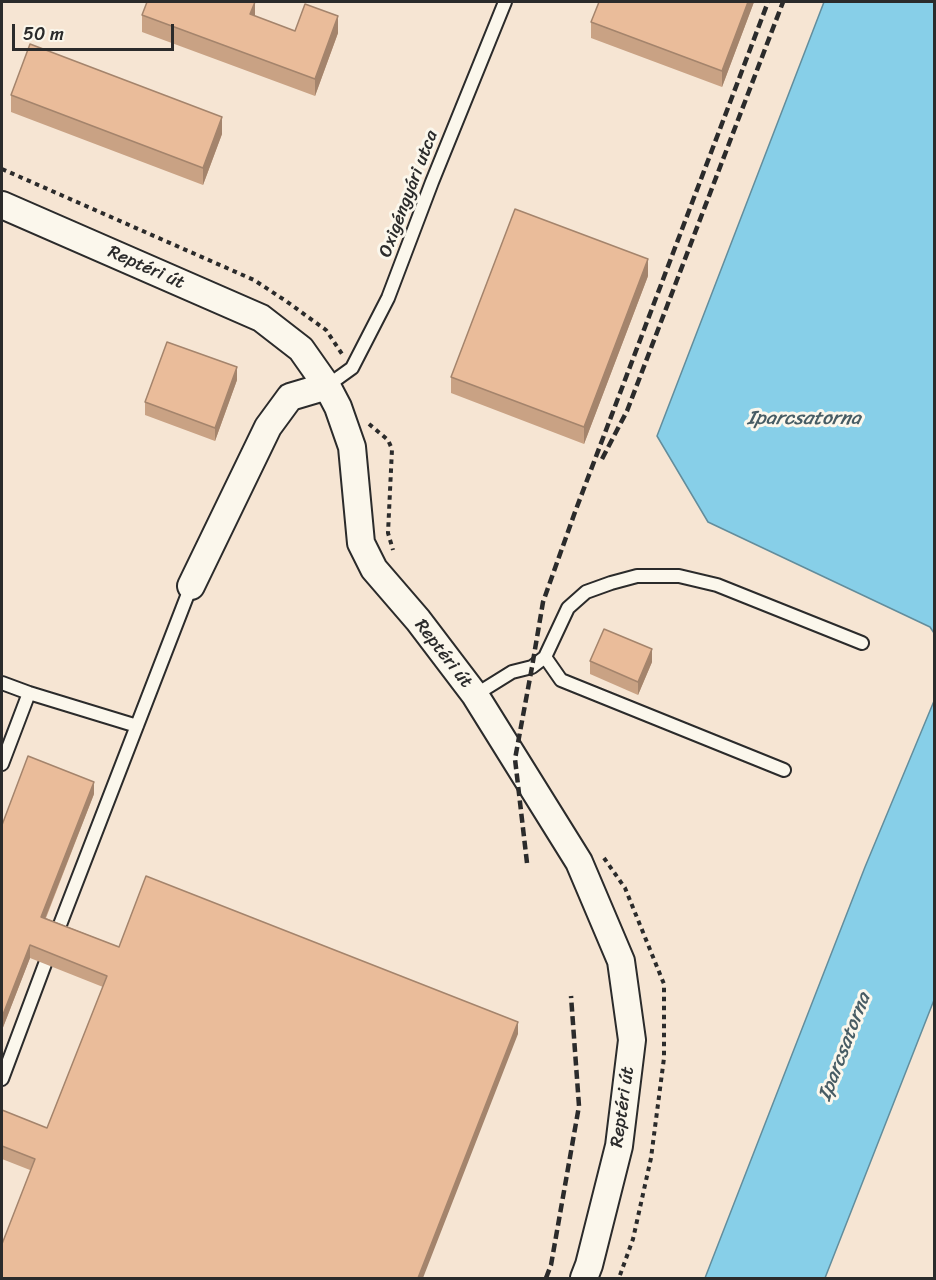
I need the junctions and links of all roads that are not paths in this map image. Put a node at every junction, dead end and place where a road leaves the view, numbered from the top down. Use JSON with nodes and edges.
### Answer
{"nodes":[{"id":1,"x":505,"y":2,"type":"edge"},
{"id":2,"x":2,"y":205,"type":"edge"},
{"id":3,"x":327,"y":386,"type":"junction"},
{"id":4,"x":191,"y":586,"type":"joint"},
{"id":5,"x":862,"y":643,"type":"dead end"},
{"id":6,"x":545,"y":657,"type":"junction"},
{"id":7,"x":2,"y":683,"type":"edge"},
{"id":8,"x":29,"y":693,"type":"junction"},
{"id":9,"x":475,"y":695,"type":"junction"},
{"id":10,"x":137,"y":726,"type":"junction"},
{"id":11,"x":2,"y":764,"type":"edge"},
{"id":12,"x":784,"y":770,"type":"dead end"},
{"id":13,"x":56,"y":935,"type":"edge"},
{"id":14,"x":45,"y":964,"type":"edge"},
{"id":15,"x":2,"y":1079,"type":"edge"},
{"id":16,"x":584,"y":1278,"type":"edge"}],
"edges":[{"from":1,"to":3,"type":"lane","name":"Oxigéngyári utca"},
{"from":2,"to":3,"type":"street","name":"Reptéri út"},
{"from":3,"to":4,"type":"street"},
{"from":3,"to":9,"type":"street","name":"Reptéri út"},
{"from":4,"to":10,"type":"lane"},
{"from":5,"to":6,"type":"lane"},
{"from":6,"to":9,"type":"lane"},
{"from":6,"to":12,"type":"lane"},
{"from":7,"to":8,"type":"lane"},
{"from":8,"to":10,"type":"lane"},
{"from":8,"to":11,"type":"lane"},
{"from":9,"to":16,"type":"street","name":"Reptéri út"},
{"from":10,"to":13,"type":"lane"},
{"from":14,"to":15,"type":"lane"}]}
